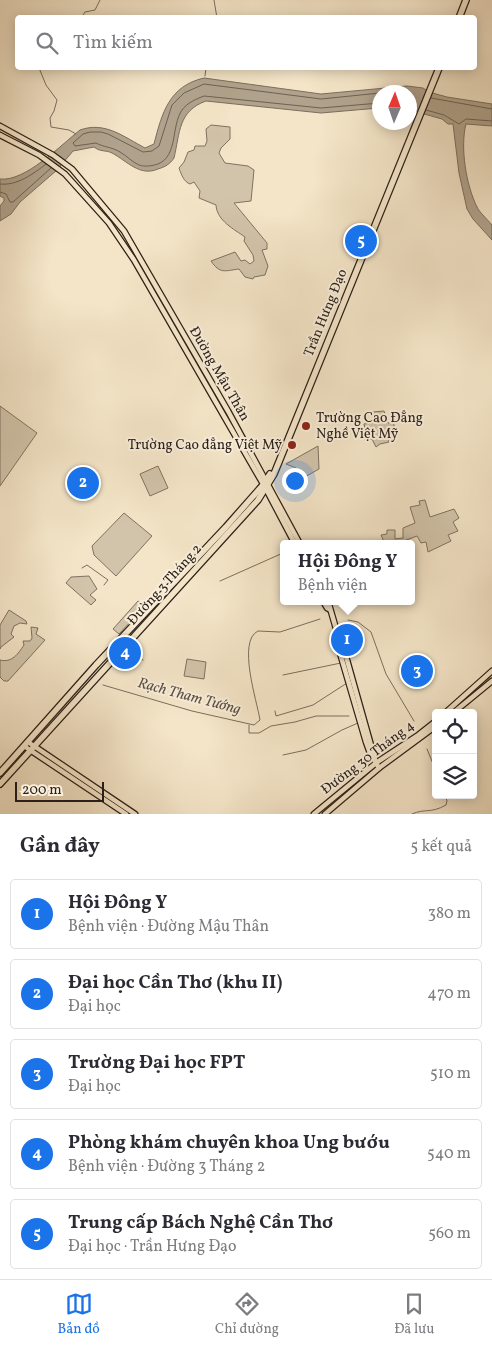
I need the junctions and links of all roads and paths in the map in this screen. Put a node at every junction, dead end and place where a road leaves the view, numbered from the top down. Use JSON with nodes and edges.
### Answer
{"nodes":[{"id":1,"x":464,"y":0,"type":"edge"},
{"id":2,"x":458,"y":15,"type":"edge"},
{"id":3,"x":436,"y":70,"type":"edge"},
{"id":4,"x":0,"y":126,"type":"edge"},
{"id":5,"x":0,"y":135,"type":"edge"},
{"id":6,"x":228,"y":411,"type":"junction"},
{"id":7,"x":222,"y":414,"type":"junction"},
{"id":8,"x":266,"y":485,"type":"junction"},
{"id":9,"x":294,"y":540,"type":"edge"},
{"id":10,"x":298,"y":540,"type":"edge"},
{"id":11,"x":326,"y":605,"type":"edge"},
{"id":12,"x":330,"y":605,"type":"edge"},
{"id":13,"x":149,"y":607,"type":"junction"},
{"id":14,"x":328,"y":608,"type":"junction"},
{"id":15,"x":157,"y":613,"type":"junction"},
{"id":16,"x":492,"y":672,"type":"edge"},
{"id":17,"x":492,"y":681,"type":"edge"},
{"id":18,"x":450,"y":709,"type":"edge"},
{"id":19,"x":458,"y":709,"type":"edge"},
{"id":20,"x":432,"y":724,"type":"edge"},
{"id":21,"x":432,"y":729,"type":"edge"},
{"id":22,"x":26,"y":744,"type":"junction"},
{"id":23,"x":32,"y":749,"type":"junction"},
{"id":24,"x":376,"y":762,"type":"junction"},
{"id":25,"x":379,"y":768,"type":"junction"},
{"id":26,"x":0,"y":773,"type":"edge"},
{"id":27,"x":75,"y":774,"type":"junction"},
{"id":28,"x":71,"y":779,"type":"junction"},
{"id":29,"x":0,"y":784,"type":"edge"},
{"id":30,"x":126,"y":814,"type":"edge"},
{"id":31,"x":135,"y":814,"type":"edge"},
{"id":32,"x":314,"y":814,"type":"edge"},
{"id":33,"x":325,"y":814,"type":"edge"}],
"edges":[{"from":1,"to":2,"type":"highway"},
{"from":3,"to":8,"type":"highway","name":"Trần Hưng Đạo"},
{"from":4,"to":6,"type":"main road","name":"Đường Mậu Thân"},
{"from":5,"to":7,"type":"main road","name":"Đường Mậu Thân"},
{"from":6,"to":7,"type":"main road"},
{"from":6,"to":8,"type":"main road","name":"Đường Mậu Thân"},
{"from":7,"to":8,"type":"main road","name":"Đường Mậu Thân"},
{"from":8,"to":9,"type":"main road","name":"Đường Mậu Thân"},
{"from":8,"to":10,"type":"main road","name":"Đường Mậu Thân"},
{"from":8,"to":13,"type":"highway","name":"Đường 3 Tháng 2"},
{"from":8,"to":15,"type":"highway","name":"Đường 3 Tháng 2"},
{"from":11,"to":14,"type":"main road"},
{"from":12,"to":14,"type":"main road"},
{"from":13,"to":15,"type":"main road"},
{"from":13,"to":22,"type":"highway","name":"Đường 3 Tháng 2"},
{"from":14,"to":24,"type":"main road"},
{"from":15,"to":23,"type":"highway","name":"Đường 3 Tháng 2"},
{"from":16,"to":18,"type":"main road"},
{"from":17,"to":19,"type":"main road"},
{"from":20,"to":24,"type":"main road","name":"Đường 30 Tháng 4"},
{"from":21,"to":25,"type":"main road","name":"Đường 30 Tháng 4"},
{"from":22,"to":23,"type":"main road"},
{"from":22,"to":26,"type":"highway","name":"Đường 3 Tháng 2"},
{"from":23,"to":27,"type":"main road"},
{"from":23,"to":28,"type":"main road"},
{"from":23,"to":29,"type":"highway","name":"Đường 3 Tháng 2"},
{"from":24,"to":25,"type":"main road"},
{"from":24,"to":32,"type":"main road","name":"Đường 30 Tháng 4"},
{"from":25,"to":33,"type":"main road","name":"Đường 30 Tháng 4"},
{"from":27,"to":28,"type":"main road"},
{"from":27,"to":31,"type":"main road"},
{"from":28,"to":30,"type":"main road"}]}
